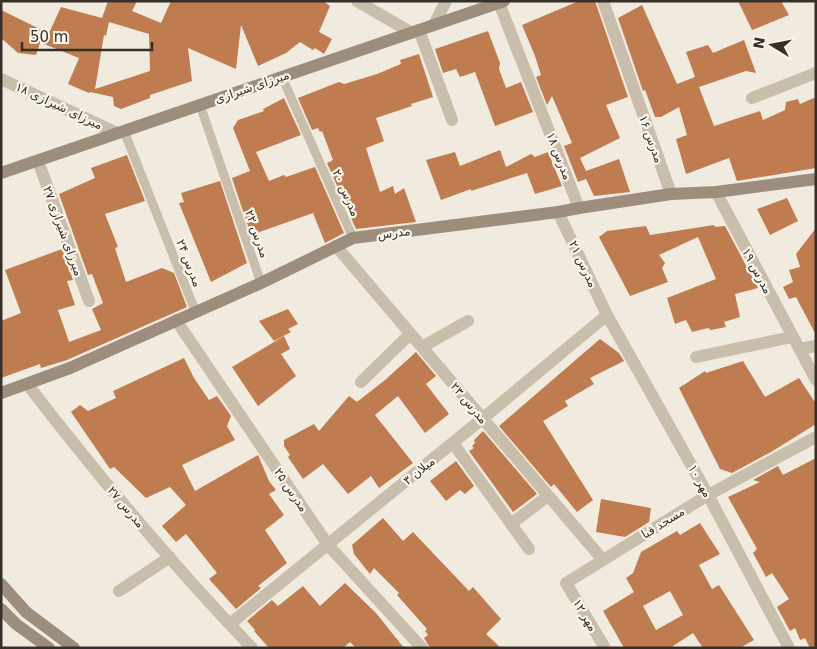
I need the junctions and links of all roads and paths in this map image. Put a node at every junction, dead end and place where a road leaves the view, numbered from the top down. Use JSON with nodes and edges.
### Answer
{"nodes":[{"id":1,"x":357,"y":1,"type":"edge"},
{"id":2,"x":446,"y":1,"type":"edge"},
{"id":3,"x":603,"y":1,"type":"edge"},
{"id":4,"x":501,"y":2,"type":"edge"},
{"id":5,"x":434,"y":25,"type":"junction"},
{"id":6,"x":415,"y":31,"type":"junction"},
{"id":7,"x":816,"y":73,"type":"edge"},
{"id":8,"x":282,"y":77,"type":"junction"},
{"id":9,"x":1,"y":79,"type":"edge"},
{"id":10,"x":752,"y":98,"type":"dead end"},
{"id":11,"x":200,"y":105,"type":"junction"},
{"id":12,"x":452,"y":120,"type":"dead end"},
{"id":13,"x":121,"y":132,"type":"junction"},
{"id":14,"x":38,"y":161,"type":"junction"},
{"id":15,"x":1,"y":173,"type":"edge"},
{"id":16,"x":816,"y":179,"type":"edge"},
{"id":17,"x":716,"y":192,"type":"junction"},
{"id":18,"x":671,"y":194,"type":"junction"},
{"id":19,"x":579,"y":208,"type":"junction"},
{"id":20,"x":558,"y":212,"type":"junction"},
{"id":21,"x":353,"y":238,"type":"junction"},
{"id":22,"x":336,"y":246,"type":"junction"},
{"id":23,"x":261,"y":282,"type":"junction"},
{"id":24,"x":88,"y":301,"type":"dead end"},
{"id":25,"x":196,"y":312,"type":"junction"},
{"id":26,"x":608,"y":315,"type":"junction"},
{"id":27,"x":176,"y":320,"type":"junction"},
{"id":28,"x":468,"y":321,"type":"dead end"},
{"id":29,"x":410,"y":334,"type":"junction"},
{"id":30,"x":792,"y":337,"type":"junction"},
{"id":31,"x":816,"y":346,"type":"edge"},
{"id":32,"x":422,"y":347,"type":"junction"},
{"id":33,"x":799,"y":349,"type":"junction"},
{"id":34,"x":696,"y":357,"type":"dead end"},
{"id":35,"x":816,"y":380,"type":"edge"},
{"id":36,"x":361,"y":382,"type":"dead end"},
{"id":37,"x":28,"y":385,"type":"junction"},
{"id":38,"x":1,"y":394,"type":"edge"},
{"id":39,"x":482,"y":419,"type":"junction"},
{"id":40,"x":816,"y":438,"type":"edge"},
{"id":41,"x":453,"y":443,"type":"junction"},
{"id":42,"x":548,"y":496,"type":"junction"},
{"id":43,"x":708,"y":496,"type":"junction"},
{"id":44,"x":511,"y":524,"type":"junction"},
{"id":45,"x":328,"y":545,"type":"junction"},
{"id":46,"x":529,"y":549,"type":"dead end"},
{"id":47,"x":170,"y":557,"type":"junction"},
{"id":48,"x":603,"y":560,"type":"junction"},
{"id":49,"x":566,"y":583,"type":"joint"},
{"id":50,"x":1,"y":584,"type":"edge"},
{"id":51,"x":120,"y":591,"type":"dead end"},
{"id":52,"x":1,"y":609,"type":"edge"},
{"id":53,"x":230,"y":624,"type":"junction"},
{"id":54,"x":50,"y":648,"type":"edge"},
{"id":55,"x":74,"y":648,"type":"edge"},
{"id":56,"x":252,"y":648,"type":"edge"},
{"id":57,"x":422,"y":648,"type":"edge"},
{"id":58,"x":605,"y":648,"type":"edge"},
{"id":59,"x":788,"y":648,"type":"edge"}],
"edges":[{"from":1,"to":6,"type":"street"},
{"from":2,"to":5,"type":"street"},
{"from":3,"to":18,"type":"street","name":"مدرس ۱۶"},
{"from":4,"to":5,"type":"street","name":"میرزای شیرازی"},
{"from":4,"to":19,"type":"street","name":"مدرس ۱۸"},
{"from":5,"to":6,"type":"street","name":"میرزای شیرازی"},
{"from":6,"to":8,"type":"street","name":"میرزای شیرازی"},
{"from":6,"to":12,"type":"street"},
{"from":7,"to":10,"type":"street"},
{"from":8,"to":11,"type":"street","name":"میرزای شیرازی"},
{"from":8,"to":21,"type":"lane","name":"مدرس ۲۰"},
{"from":9,"to":13,"type":"street","name":"میرزای شیرازی ۱۸"},
{"from":11,"to":13,"type":"street","name":"میرزای شیرازی"},
{"from":11,"to":23,"type":"lane","name":"مدرس ۲۲"},
{"from":13,"to":14,"type":"street","name":"میرزای شیرازی"},
{"from":13,"to":25,"type":"lane","name":"مدرس ۲۴"},
{"from":14,"to":15,"type":"street","name":"میرزای شیرازی"},
{"from":14,"to":24,"type":"street","name":"میرزای شیرازی ۲۷"},
{"from":16,"to":17,"type":"street","name":"مدرس"},
{"from":17,"to":18,"type":"street","name":"مدرس"},
{"from":17,"to":30,"type":"street","name":"مدرس ۱۹"},
{"from":18,"to":19,"type":"street","name":"مدرس"},
{"from":19,"to":20,"type":"street","name":"مدرس"},
{"from":20,"to":21,"type":"street","name":"مدرس"},
{"from":20,"to":26,"type":"street","name":"مدرس ۲۱"},
{"from":21,"to":22,"type":"street","name":"مدرس"},
{"from":22,"to":23,"type":"street","name":"مدرس"},
{"from":22,"to":29,"type":"street","name":"مدرس ۲۳"},
{"from":23,"to":25,"type":"street","name":"مدرس"},
{"from":25,"to":27,"type":"street","name":"مدرس"},
{"from":26,"to":39,"type":"street","name":"میلان ۳"},
{"from":26,"to":43,"type":"street","name":"مهر ۱۰"},
{"from":27,"to":37,"type":"street","name":"مدرس"},
{"from":27,"to":45,"type":"street","name":"مدرس ۲۵"},
{"from":28,"to":32,"type":"street"},
{"from":29,"to":32,"type":"street","name":"مدرس ۲۳"},
{"from":29,"to":36,"type":"street"},
{"from":30,"to":33,"type":"street","name":"مدرس ۱۹"},
{"from":30,"to":34,"type":"street"},
{"from":31,"to":33,"type":"street"},
{"from":32,"to":39,"type":"street","name":"مدرس ۲۳"},
{"from":33,"to":35,"type":"street","name":"مدرس ۱۹"},
{"from":37,"to":38,"type":"street","name":"مدرس"},
{"from":37,"to":47,"type":"street","name":"مدرس ۲۷"},
{"from":39,"to":41,"type":"street","name":"میلان ۳"},
{"from":39,"to":42,"type":"street","name":"مدرس ۲۳"},
{"from":40,"to":43,"type":"street","name":"مسجد قبا"},
{"from":41,"to":44,"type":"street"},
{"from":41,"to":45,"type":"street","name":"میلان ۳"},
{"from":42,"to":44,"type":"street"},
{"from":42,"to":48,"type":"street","name":"مدرس ۲۳"},
{"from":43,"to":48,"type":"street","name":"مسجد قبا"},
{"from":43,"to":59,"type":"street","name":"مهر ۱۰"},
{"from":44,"to":46,"type":"street"},
{"from":45,"to":53,"type":"street","name":"میلان ۳"},
{"from":45,"to":57,"type":"street","name":"مدرس ۲۵"},
{"from":47,"to":51,"type":"street"},
{"from":47,"to":53,"type":"street","name":"مدرس ۲۷"},
{"from":48,"to":49,"type":"street","name":"مسجد قبا"},
{"from":49,"to":58,"type":"street","name":"مهر ۱۲"},
{"from":50,"to":55,"type":"street"},
{"from":52,"to":54,"type":"street"},
{"from":53,"to":56,"type":"street","name":"مدرس ۲۷"}]}
